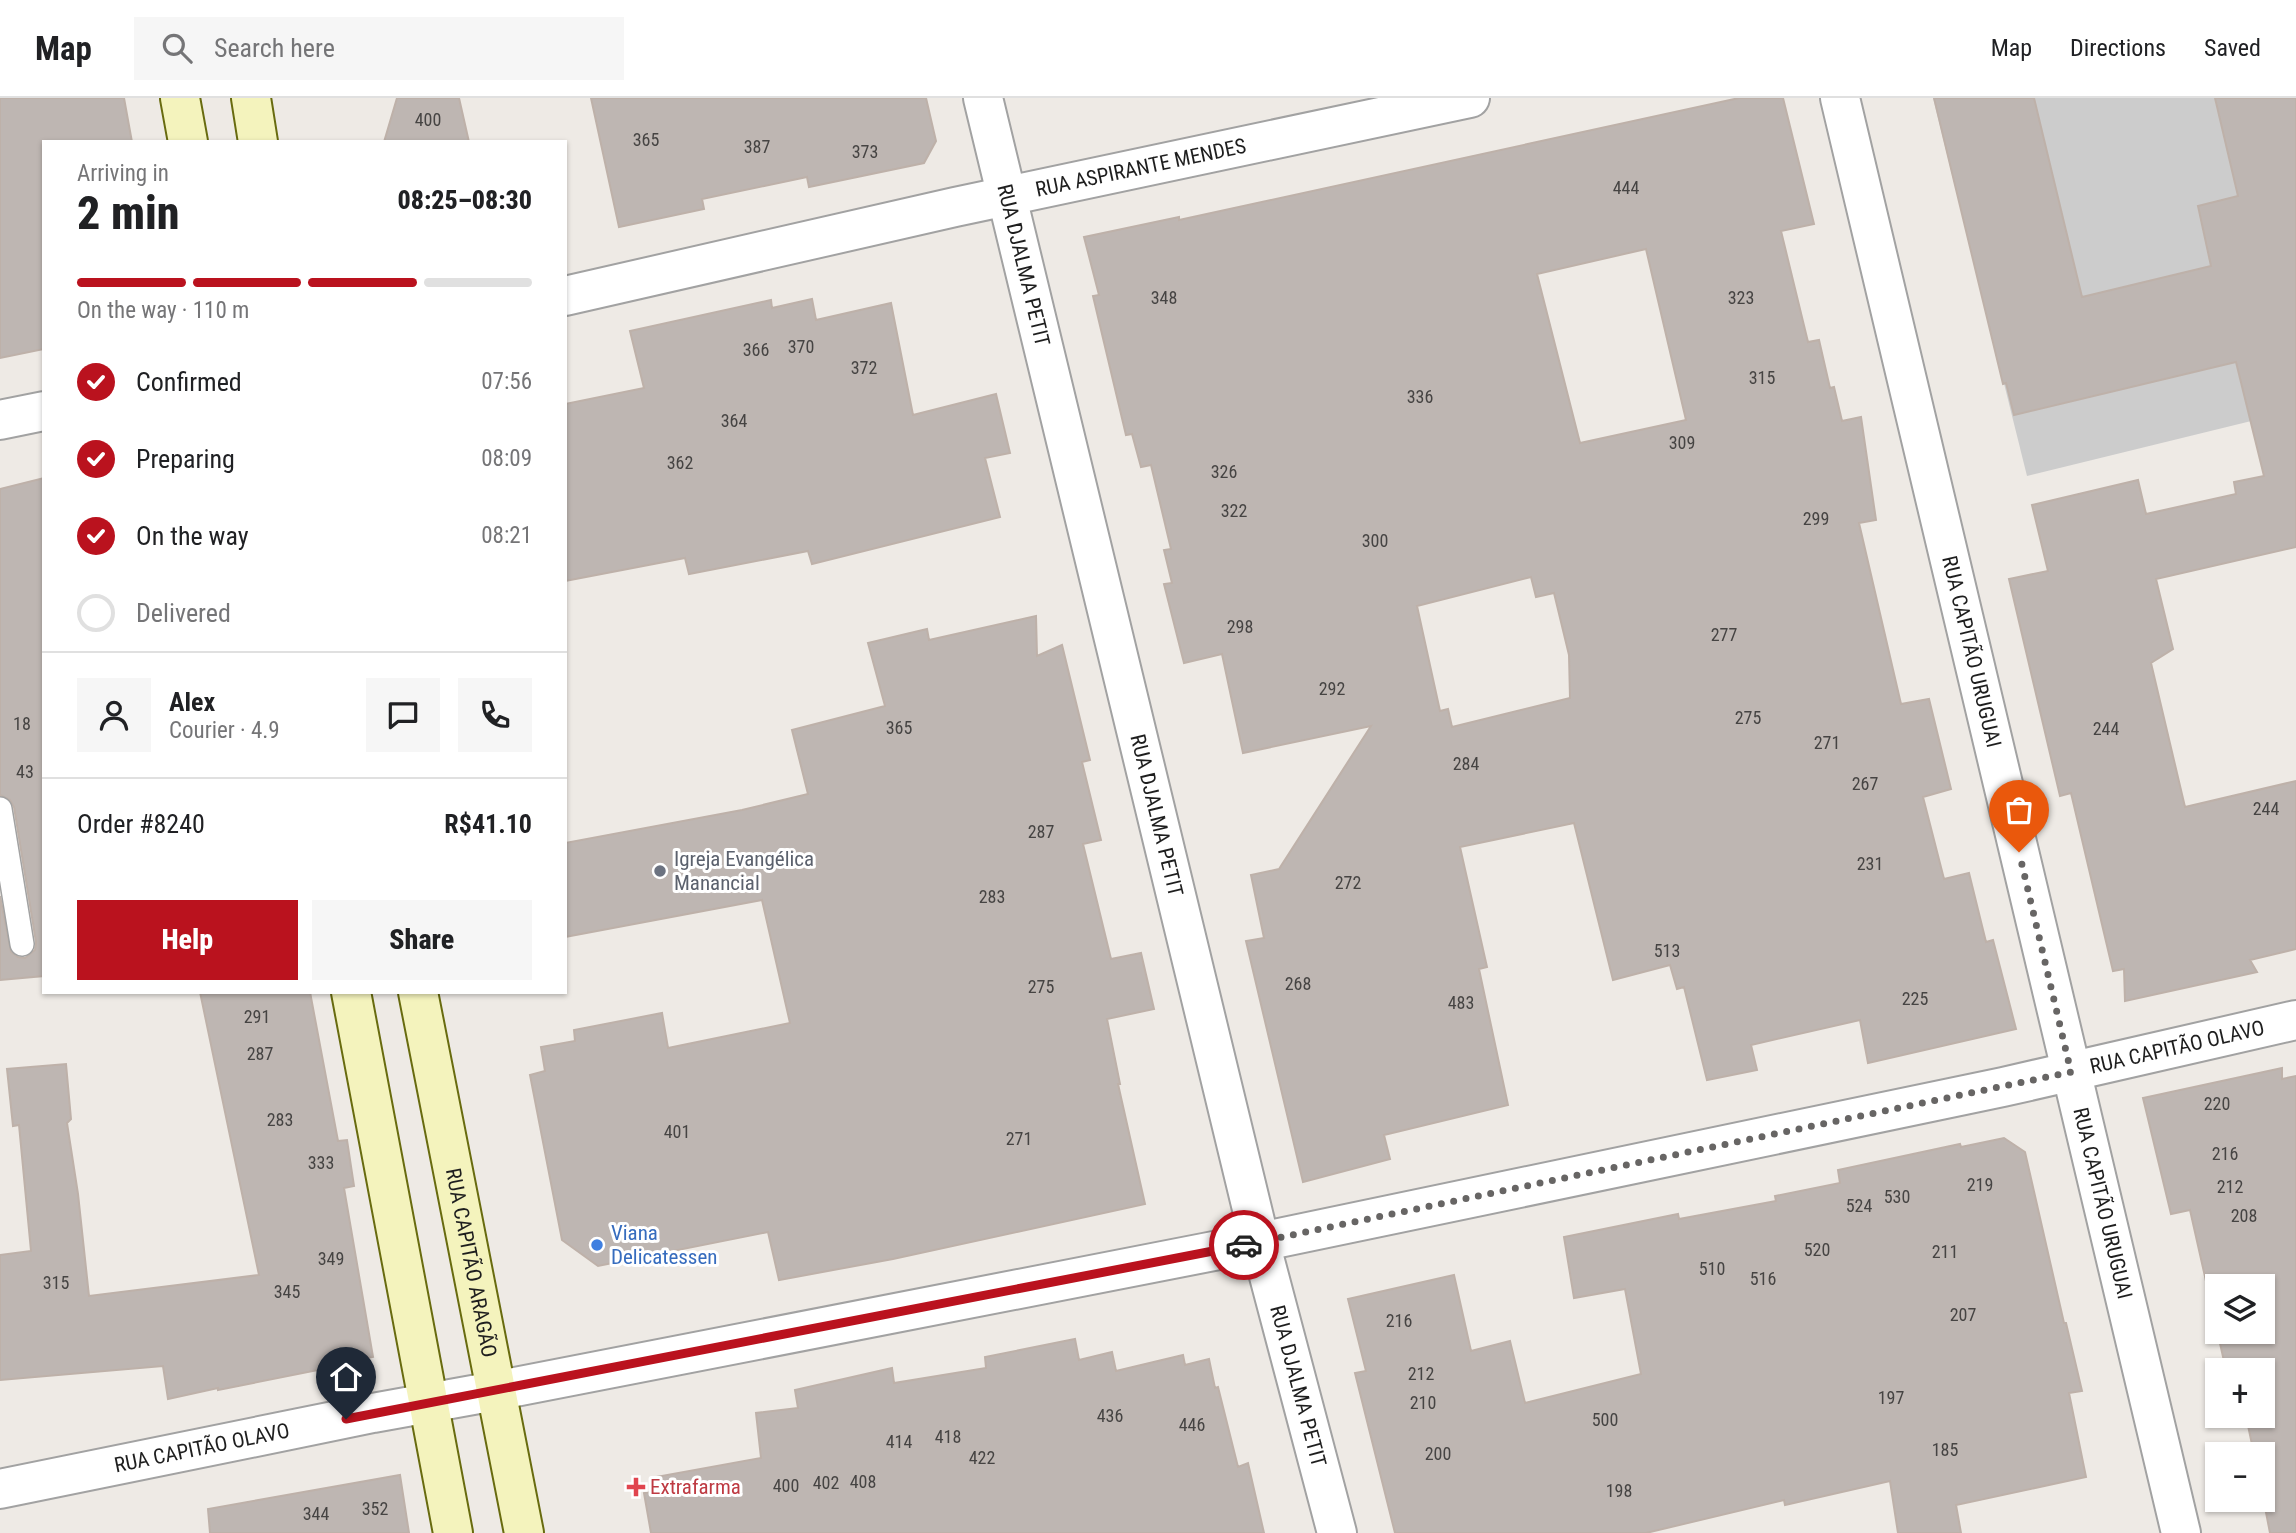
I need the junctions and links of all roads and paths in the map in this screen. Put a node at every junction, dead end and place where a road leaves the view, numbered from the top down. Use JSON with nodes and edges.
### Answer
{"nodes":[{"id":1,"x":180,"y":98,"type":"edge"},
{"id":2,"x":251,"y":98,"type":"edge"},
{"id":3,"x":983,"y":98,"type":"edge"},
{"id":4,"x":1470,"y":98,"type":"edge"},
{"id":5,"x":1840,"y":98,"type":"edge"},
{"id":6,"x":188,"y":140,"type":"edge"},
{"id":7,"x":258,"y":140,"type":"edge"},
{"id":8,"x":1006,"y":198,"type":"junction"},
{"id":9,"x":567,"y":296,"type":"edge"},
{"id":10,"x":42,"y":411,"type":"edge"},
{"id":11,"x":0,"y":421,"type":"edge"},
{"id":12,"x":0,"y":809,"type":"edge"},
{"id":13,"x":22,"y":944,"type":"dead end"},
{"id":14,"x":351,"y":994,"type":"edge"},
{"id":15,"x":418,"y":994,"type":"edge"},
{"id":16,"x":2296,"y":1020,"type":"edge"},
{"id":17,"x":2071,"y":1072,"type":"junction"},
{"id":18,"x":1260,"y":1242,"type":"junction"},
{"id":19,"x":495,"y":1391,"type":"junction"},
{"id":20,"x":429,"y":1403,"type":"junction"},
{"id":21,"x":0,"y":1489,"type":"edge"},
{"id":22,"x":453,"y":1533,"type":"edge"},
{"id":23,"x":524,"y":1533,"type":"edge"},
{"id":24,"x":1336,"y":1533,"type":"edge"},
{"id":25,"x":2181,"y":1533,"type":"edge"}],
"edges":[{"from":1,"to":6,"type":"main road"},
{"from":2,"to":7,"type":"main road"},
{"from":3,"to":8,"type":"street","name":"RUA DJALMA PETIT"},
{"from":4,"to":8,"type":"street","name":"RUA ASPIRANTE MENDES"},
{"from":5,"to":17,"type":"street","name":"RUA CAPITÃO URUGUAI"},
{"from":8,"to":9,"type":"street","name":"RUA ASPIRANTE MENDES"},
{"from":8,"to":18,"type":"street","name":"RUA DJALMA PETIT"},
{"from":10,"to":11,"type":"street"},
{"from":12,"to":13,"type":"lane"},
{"from":14,"to":20,"type":"main road"},
{"from":15,"to":19,"type":"main road","name":"RUA CAPITÃO ARAGÃO"},
{"from":16,"to":17,"type":"street","name":"RUA CAPITÃO OLAVO"},
{"from":17,"to":18,"type":"street","name":"RUA CAPITÃO OLAVO"},
{"from":17,"to":25,"type":"street","name":"RUA CAPITÃO URUGUAI"},
{"from":18,"to":19,"type":"street","name":"RUA CAPITÃO OLAVO"},
{"from":18,"to":24,"type":"street","name":"RUA DJALMA PETIT"},
{"from":19,"to":20,"type":"street","name":"RUA CAPITÃO OLAVO"},
{"from":19,"to":23,"type":"main road","name":"RUA CAPITÃO ARAGÃO"},
{"from":20,"to":21,"type":"street","name":"RUA CAPITÃO OLAVO"},
{"from":20,"to":22,"type":"main road"}]}
